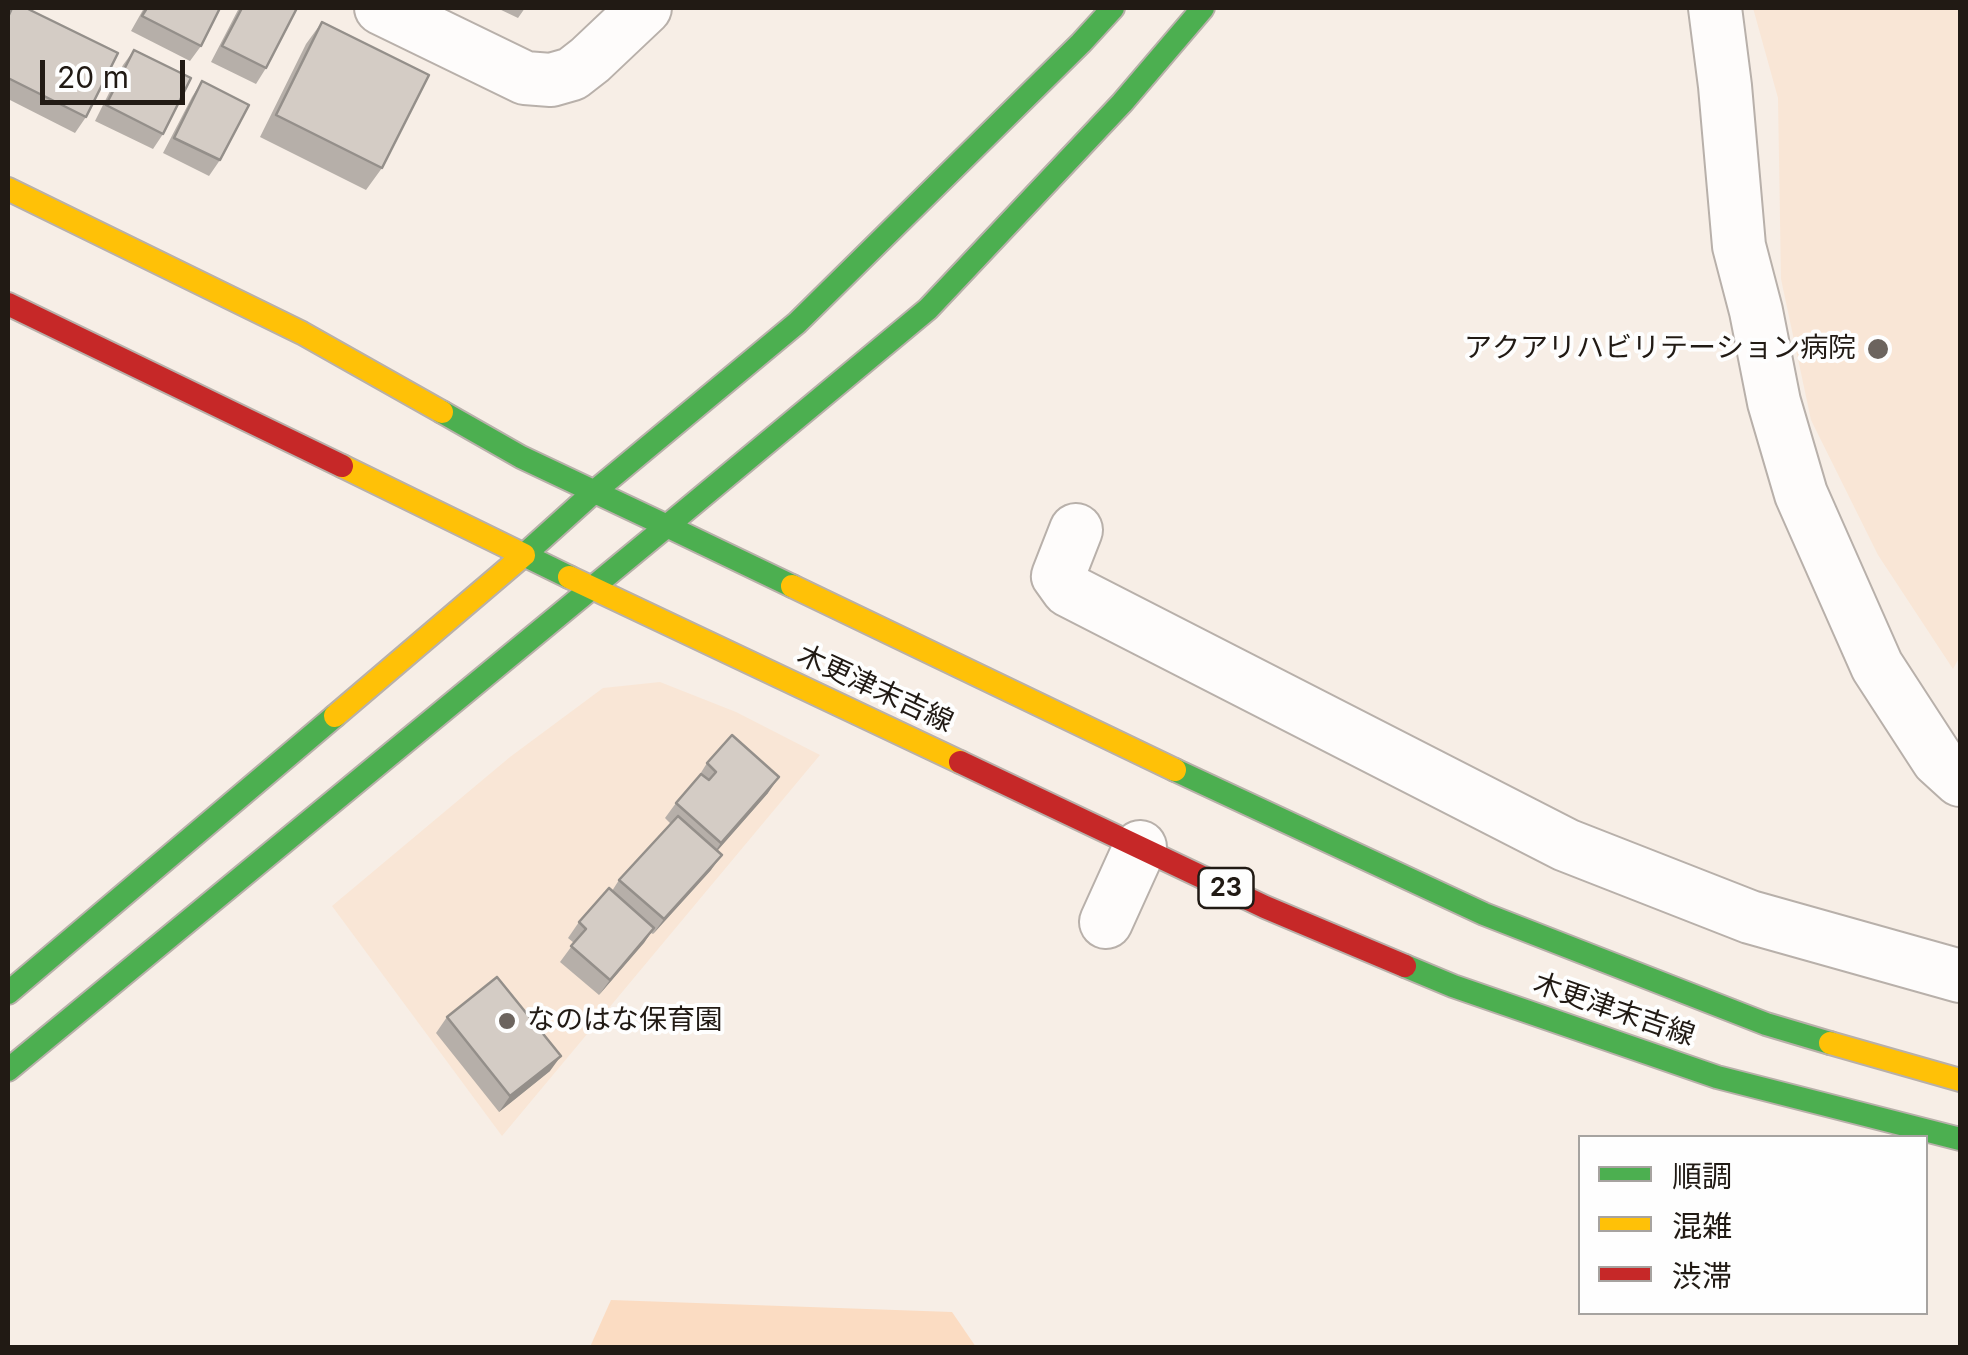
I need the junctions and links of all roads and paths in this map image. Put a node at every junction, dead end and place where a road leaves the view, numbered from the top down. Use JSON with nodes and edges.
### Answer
{"nodes":[{"id":1,"x":381,"y":8,"type":"edge"},
{"id":2,"x":645,"y":8,"type":"edge"},
{"id":3,"x":1113,"y":8,"type":"edge"},
{"id":4,"x":1203,"y":8,"type":"edge"},
{"id":5,"x":1715,"y":8,"type":"edge"},
{"id":6,"x":8,"y":189,"type":"edge"},
{"id":7,"x":8,"y":304,"type":"edge"},
{"id":8,"x":595,"y":491,"type":"junction"},
{"id":9,"x":668,"y":526,"type":"junction"},
{"id":10,"x":1076,"y":530,"type":"dead end"},
{"id":11,"x":524,"y":555,"type":"junction"},
{"id":12,"x":593,"y":588,"type":"junction"},
{"id":13,"x":1960,"y":780,"type":"edge"},
{"id":14,"x":1140,"y":848,"type":"junction"},
{"id":15,"x":1106,"y":922,"type":"dead end"},
{"id":16,"x":1960,"y":976,"type":"edge"},
{"id":17,"x":8,"y":993,"type":"edge"},
{"id":18,"x":8,"y":1070,"type":"edge"},
{"id":19,"x":1960,"y":1080,"type":"edge"},
{"id":20,"x":1960,"y":1139,"type":"edge"}],
"edges":[{"from":1,"to":2,"type":"street"},
{"from":3,"to":8,"type":"main road"},
{"from":4,"to":9,"type":"main road"},
{"from":5,"to":13,"type":"street"},
{"from":6,"to":8,"type":"main road","name":"木更津末吉線"},
{"from":7,"to":11,"type":"main road","name":"木更津末吉線"},
{"from":8,"to":9,"type":"main road","name":"木更津末吉線"},
{"from":8,"to":11,"type":"main road"},
{"from":9,"to":12,"type":"main road"},
{"from":9,"to":19,"type":"main road","name":"木更津末吉線"},
{"from":10,"to":16,"type":"street"},
{"from":11,"to":12,"type":"main road","name":"木更津末吉線","number":"23"},
{"from":11,"to":17,"type":"main road"},
{"from":12,"to":14,"type":"main road","name":"木更津末吉線","number":"23"},
{"from":12,"to":18,"type":"main road"},
{"from":14,"to":15,"type":"street"},
{"from":14,"to":20,"type":"main road","name":"木更津末吉線","number":"23"}]}
